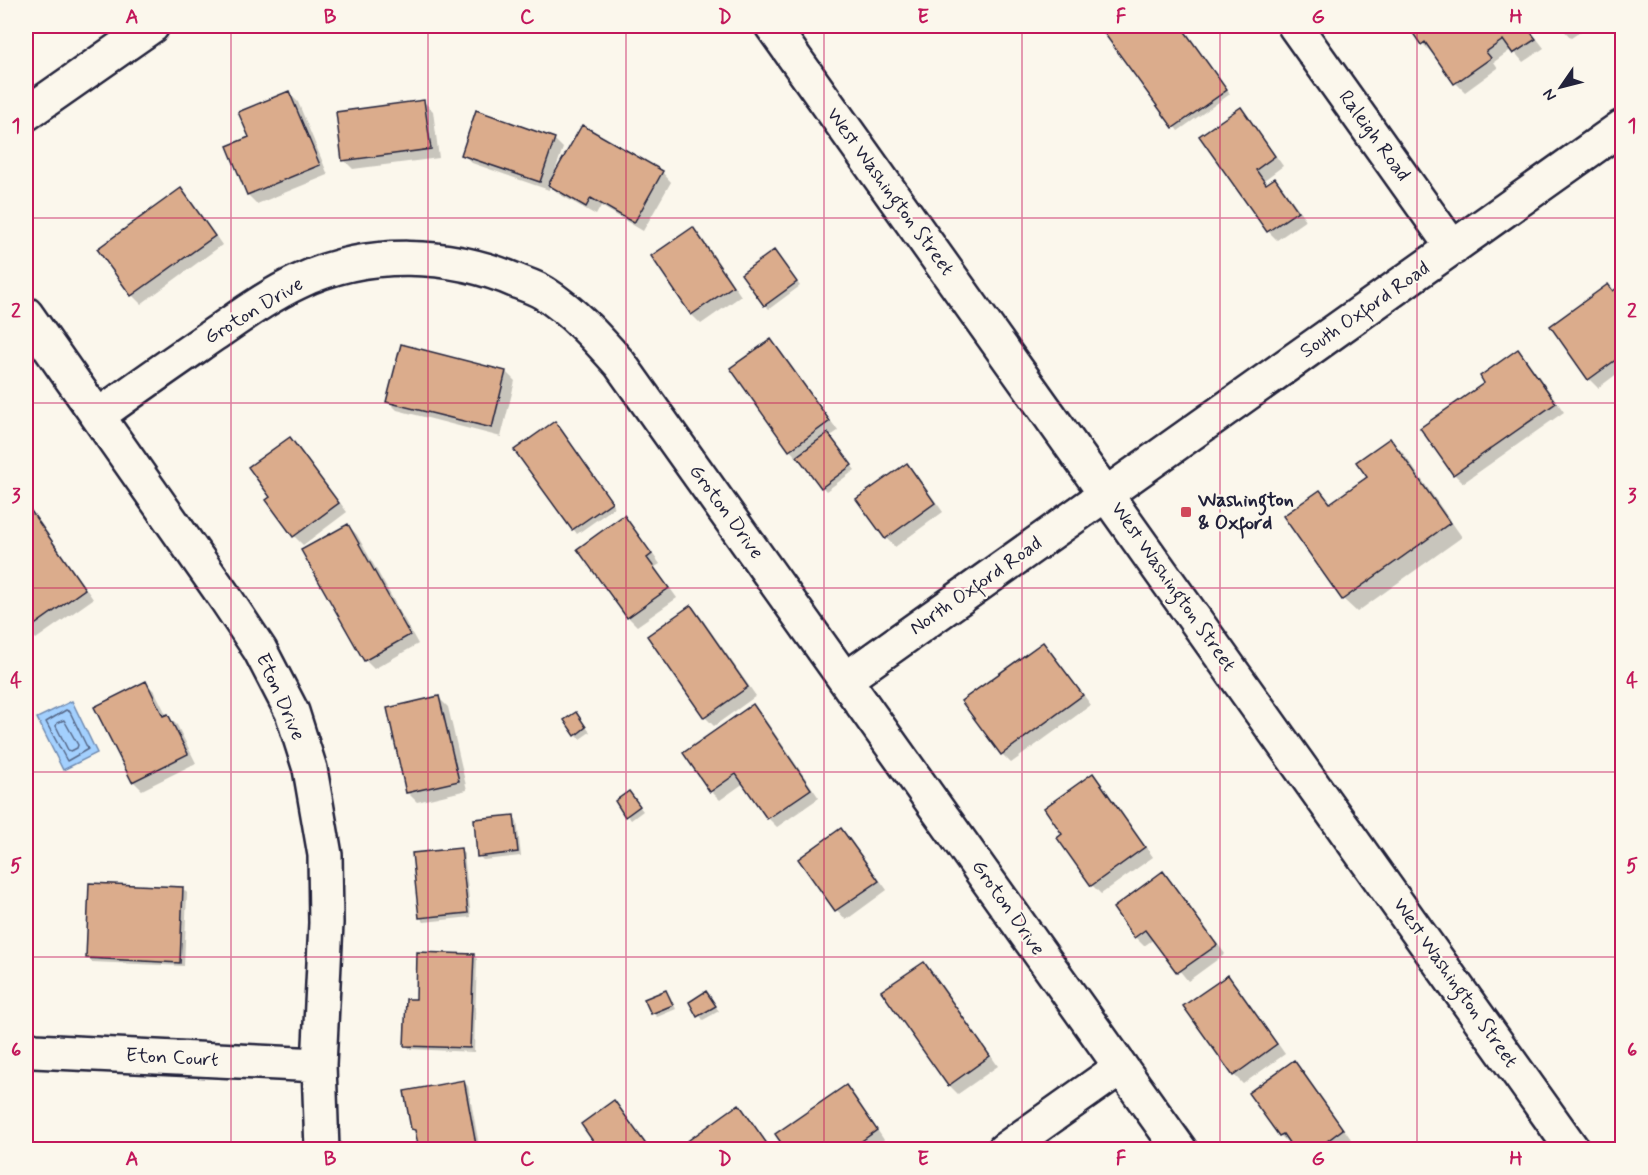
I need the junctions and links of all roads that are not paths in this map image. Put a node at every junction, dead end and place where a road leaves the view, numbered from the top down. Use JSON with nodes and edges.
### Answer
{"nodes":[{"id":1,"x":152,"y":26,"type":"edge"},
{"id":2,"x":772,"y":26,"type":"edge"},
{"id":3,"x":1295,"y":26,"type":"edge"},
{"id":4,"x":26,"y":114,"type":"edge"},
{"id":5,"x":1623,"y":127,"type":"edge"},
{"id":6,"x":1453,"y":248,"type":"junction"},
{"id":7,"x":26,"y":314,"type":"edge"},
{"id":8,"x":98,"y":416,"type":"junction"},
{"id":9,"x":1107,"y":494,"type":"junction"},
{"id":10,"x":846,"y":679,"type":"junction"},
{"id":11,"x":26,"y":1048,"type":"edge"},
{"id":12,"x":319,"y":1065,"type":"junction"},
{"id":13,"x":1121,"y":1067,"type":"junction"},
{"id":14,"x":322,"y":1149,"type":"edge"},
{"id":15,"x":1004,"y":1149,"type":"edge"},
{"id":16,"x":1180,"y":1149,"type":"edge"},
{"id":17,"x":1573,"y":1149,"type":"edge"}],
"edges":[{"from":1,"to":4,"type":"street"},
{"from":2,"to":9,"type":"street","name":"West Washington Street"},
{"from":3,"to":6,"type":"street","name":"Raleigh Road"},
{"from":5,"to":6,"type":"street","name":"South Oxford Road"},
{"from":6,"to":9,"type":"street","name":"South Oxford Road"},
{"from":7,"to":8,"type":"street","name":"Eton Drive"},
{"from":8,"to":10,"type":"street","name":"Groton Drive"},
{"from":8,"to":12,"type":"street","name":"Eton Drive"},
{"from":9,"to":10,"type":"street","name":"North Oxford Road"},
{"from":9,"to":17,"type":"street","name":"West Washington Street"},
{"from":10,"to":13,"type":"street","name":"Groton Drive"},
{"from":11,"to":12,"type":"street","name":"Eton Court"},
{"from":12,"to":14,"type":"street","name":"Eton Drive"},
{"from":13,"to":15,"type":"street"},
{"from":13,"to":16,"type":"street","name":"Groton Drive"}]}
